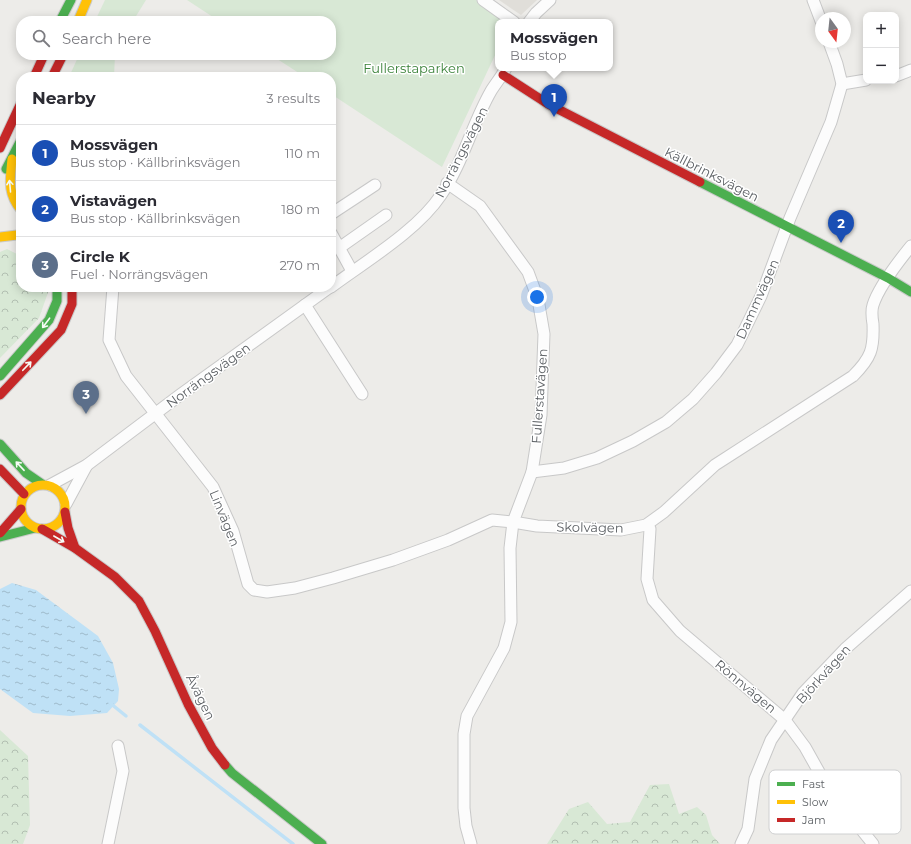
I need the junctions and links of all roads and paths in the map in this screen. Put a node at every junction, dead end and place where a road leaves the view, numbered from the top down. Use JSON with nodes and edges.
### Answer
{"nodes":[{"id":1,"x":70,"y":0,"type":"edge"},
{"id":2,"x":87,"y":0,"type":"edge"},
{"id":3,"x":483,"y":0,"type":"edge"},
{"id":4,"x":550,"y":0,"type":"edge"},
{"id":5,"x":813,"y":0,"type":"edge"},
{"id":6,"x":817,"y":12,"type":"edge"},
{"id":7,"x":62,"y":16,"type":"edge"},
{"id":8,"x":80,"y":16,"type":"edge"},
{"id":9,"x":510,"y":19,"type":"edge"},
{"id":10,"x":531,"y":19,"type":"edge"},
{"id":11,"x":831,"y":48,"type":"edge"},
{"id":12,"x":42,"y":60,"type":"edge"},
{"id":13,"x":60,"y":60,"type":"edge"},
{"id":14,"x":911,"y":70,"type":"edge"},
{"id":15,"x":36,"y":72,"type":"edge"},
{"id":16,"x":54,"y":72,"type":"edge"},
{"id":17,"x":504,"y":72,"type":"edge"},
{"id":18,"x":899,"y":75,"type":"edge"},
{"id":19,"x":863,"y":80,"type":"edge"},
{"id":20,"x":842,"y":84,"type":"junction"},
{"id":21,"x":16,"y":114,"type":"edge"},
{"id":22,"x":0,"y":148,"type":"edge"},
{"id":23,"x":16,"y":151,"type":"edge"},
{"id":24,"x":12,"y":159,"type":"junction"},
{"id":25,"x":0,"y":179,"type":"edge"},
{"id":26,"x":448,"y":183,"type":"junction"},
{"id":27,"x":375,"y":185,"type":"dead end"},
{"id":28,"x":16,"y":205,"type":"edge"},
{"id":29,"x":336,"y":211,"type":"edge"},
{"id":30,"x":386,"y":215,"type":"dead end"},
{"id":31,"x":787,"y":227,"type":"junction"},
{"id":32,"x":16,"y":235,"type":"edge"},
{"id":33,"x":0,"y":237,"type":"edge"},
{"id":34,"x":336,"y":242,"type":"edge"},
{"id":35,"x":911,"y":246,"type":"edge"},
{"id":36,"x":339,"y":248,"type":"junction"},
{"id":37,"x":352,"y":271,"type":"junction"},
{"id":38,"x":888,"y":278,"type":"junction"},
{"id":39,"x":336,"y":283,"type":"edge"},
{"id":40,"x":57,"y":292,"type":"edge"},
{"id":41,"x":72,"y":292,"type":"edge"},
{"id":42,"x":113,"y":292,"type":"edge"},
{"id":43,"x":324,"y":292,"type":"edge"},
{"id":44,"x":911,"y":292,"type":"edge"},
{"id":45,"x":305,"y":305,"type":"junction"},
{"id":46,"x":0,"y":376,"type":"edge"},
{"id":47,"x":362,"y":394,"type":"dead end"},
{"id":48,"x":0,"y":395,"type":"edge"},
{"id":49,"x":156,"y":413,"type":"junction"},
{"id":50,"x":0,"y":444,"type":"edge"},
{"id":51,"x":87,"y":464,"type":"junction"},
{"id":52,"x":0,"y":469,"type":"edge"},
{"id":53,"x":532,"y":472,"type":"junction"},
{"id":54,"x":46,"y":485,"type":"junction"},
{"id":55,"x":24,"y":494,"type":"junction"},
{"id":56,"x":66,"y":508,"type":"junction"},
{"id":57,"x":21,"y":509,"type":"junction"},
{"id":58,"x":513,"y":522,"type":"junction"},
{"id":59,"x":646,"y":525,"type":"junction"},
{"id":60,"x":39,"y":528,"type":"junction"},
{"id":61,"x":0,"y":533,"type":"edge"},
{"id":62,"x":0,"y":537,"type":"edge"},
{"id":63,"x":75,"y":548,"type":"junction"},
{"id":64,"x":254,"y":590,"type":"joint"},
{"id":65,"x":910,"y":594,"type":"edge"},
{"id":66,"x":785,"y":720,"type":"junction"},
{"id":67,"x":118,"y":746,"type":"dead end"},
{"id":68,"x":818,"y":770,"type":"edge"},
{"id":69,"x":865,"y":834,"type":"edge"},
{"id":70,"x":108,"y":844,"type":"edge"},
{"id":71,"x":322,"y":844,"type":"edge"},
{"id":72,"x":471,"y":844,"type":"edge"},
{"id":73,"x":741,"y":844,"type":"edge"},
{"id":74,"x":873,"y":844,"type":"edge"}],
"edges":[{"from":1,"to":7,"type":"street"},
{"from":2,"to":8,"type":"street"},
{"from":3,"to":9,"type":"street"},
{"from":4,"to":10,"type":"street"},
{"from":5,"to":6,"type":"street"},
{"from":11,"to":20,"type":"street"},
{"from":12,"to":15,"type":"street"},
{"from":13,"to":16,"type":"street"},
{"from":14,"to":18,"type":"street"},
{"from":17,"to":26,"type":"street","name":"Norrängsvägen"},
{"from":17,"to":31,"type":"street","name":"Källbrinksvägen"},
{"from":19,"to":20,"type":"street"},
{"from":20,"to":31,"type":"street","name":"Dammvägen"},
{"from":21,"to":22,"type":"street"},
{"from":23,"to":24,"type":"street"},
{"from":24,"to":25,"type":"street"},
{"from":28,"to":24,"type":"street","one_way":true},
{"from":26,"to":37,"type":"street","name":"Norrängsvägen"},
{"from":26,"to":53,"type":"street","name":"Fullerstavägen"},
{"from":27,"to":29,"type":"street"},
{"from":30,"to":36,"type":"street"},
{"from":31,"to":38,"type":"street","name":"Källbrinksvägen"},
{"from":31,"to":53,"type":"street","name":"Dammvägen"},
{"from":32,"to":33,"type":"street"},
{"from":34,"to":36,"type":"street"},
{"from":35,"to":38,"type":"street","name":"Skolvägen"},
{"from":36,"to":37,"type":"street"},
{"from":37,"to":39,"type":"street","name":"Norrängsvägen"},
{"from":38,"to":44,"type":"street","name":"Källbrinksvägen"},
{"from":38,"to":59,"type":"street","name":"Skolvägen"},
{"from":40,"to":46,"type":"street","one_way":true},
{"from":48,"to":41,"type":"street","one_way":true},
{"from":42,"to":49,"type":"street","name":"Linvägen"},
{"from":43,"to":45,"type":"street","name":"Norrängsvägen"},
{"from":45,"to":47,"type":"street"},
{"from":45,"to":49,"type":"street","name":"Norrängsvägen"},
{"from":49,"to":51,"type":"street","name":"Norrängsvägen"},
{"from":49,"to":64,"type":"street","name":"Linvägen"},
{"from":54,"to":50,"type":"street","one_way":true},
{"from":51,"to":54,"type":"street","name":"Norrängsvägen"},
{"from":51,"to":56,"type":"street","name":"Norrängsvägen"},
{"from":52,"to":55,"type":"street"},
{"from":53,"to":58,"type":"street","name":"Fullerstavägen"},
{"from":54,"to":55,"type":"street"},
{"from":54,"to":56,"type":"street"},
{"from":55,"to":57,"type":"street"},
{"from":56,"to":60,"type":"street"},
{"from":56,"to":63,"type":"street"},
{"from":57,"to":60,"type":"street"},
{"from":57,"to":61,"type":"street"},
{"from":58,"to":59,"type":"street","name":"Skolvägen"},
{"from":58,"to":64,"type":"street","name":"Skolvägen"},
{"from":58,"to":72,"type":"street","name":"Fullerstavägen"},
{"from":59,"to":66,"type":"street","name":"Rönnvägen"},
{"from":60,"to":62,"type":"street"},
{"from":60,"to":63,"type":"street","name":"Åvägen","one_way":true},
{"from":63,"to":71,"type":"street","name":"Åvägen"},
{"from":65,"to":66,"type":"street","name":"Björkvägen"},
{"from":66,"to":68,"type":"street","name":"Rönnvägen"},
{"from":66,"to":73,"type":"street","name":"Björkvägen"},
{"from":67,"to":70,"type":"street"},
{"from":69,"to":74,"type":"street","name":"Rönnvägen"}]}
